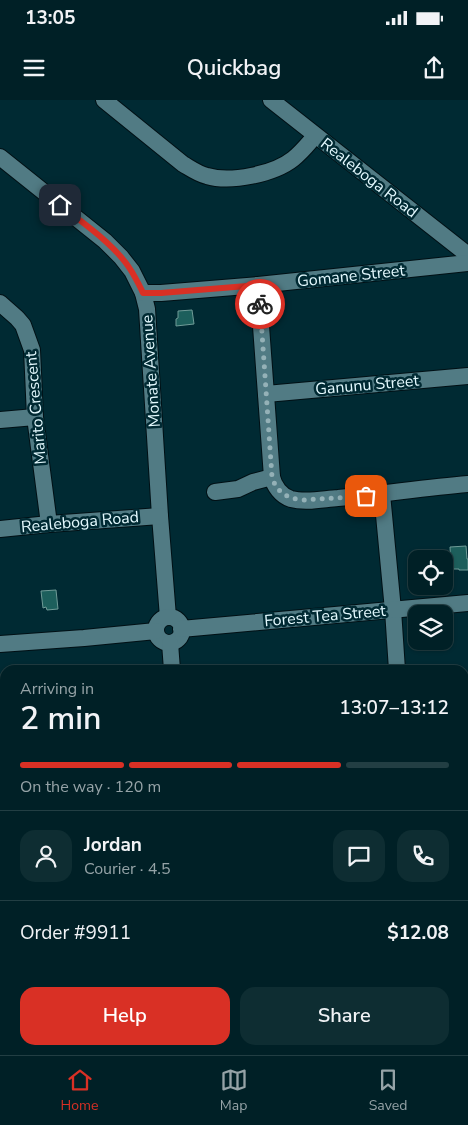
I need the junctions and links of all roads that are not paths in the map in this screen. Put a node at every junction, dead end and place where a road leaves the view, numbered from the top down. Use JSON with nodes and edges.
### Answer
{"nodes":[{"id":1,"x":104,"y":100,"type":"edge"},
{"id":2,"x":270,"y":100,"type":"edge"},
{"id":3,"x":315,"y":136,"type":"junction"},
{"id":4,"x":0,"y":157,"type":"edge"},
{"id":5,"x":468,"y":255,"type":"edge"},
{"id":6,"x":468,"y":263,"type":"edge"},
{"id":7,"x":258,"y":285,"type":"junction"},
{"id":8,"x":143,"y":293,"type":"junction"},
{"id":9,"x":0,"y":303,"type":"edge"},
{"id":10,"x":468,"y":376,"type":"edge"},
{"id":11,"x":266,"y":394,"type":"junction"},
{"id":12,"x":35,"y":417,"type":"junction"},
{"id":13,"x":0,"y":420,"type":"edge"},
{"id":14,"x":272,"y":477,"type":"junction"},
{"id":15,"x":468,"y":484,"type":"edge"},
{"id":16,"x":215,"y":492,"type":"dead end"},
{"id":17,"x":382,"y":494,"type":"junction"},
{"id":18,"x":160,"y":516,"type":"junction"},
{"id":19,"x":49,"y":524,"type":"junction"},
{"id":20,"x":0,"y":529,"type":"edge"},
{"id":21,"x":468,"y":603,"type":"edge"},
{"id":22,"x":393,"y":610,"type":"junction"},
{"id":23,"x":168,"y":617,"type":"junction"},
{"id":24,"x":181,"y":629,"type":"junction"},
{"id":25,"x":156,"y":631,"type":"junction"},
{"id":26,"x":170,"y":643,"type":"junction"},
{"id":27,"x":0,"y":644,"type":"edge"},
{"id":28,"x":172,"y":665,"type":"edge"},
{"id":29,"x":397,"y":665,"type":"edge"}],
"edges":[{"from":1,"to":3,"type":"street"},
{"from":2,"to":3,"type":"street","name":"Realeboga Road"},
{"from":3,"to":5,"type":"street","name":"Realeboga Road"},
{"from":4,"to":8,"type":"street","name":"Monate Avenue"},
{"from":6,"to":7,"type":"street","name":"Gomane Street"},
{"from":7,"to":8,"type":"street","name":"Gomane Street"},
{"from":7,"to":11,"type":"street"},
{"from":8,"to":18,"type":"street","name":"Monate Avenue"},
{"from":9,"to":12,"type":"street","name":"Marito Crescent"},
{"from":10,"to":11,"type":"street","name":"Ganunu Street"},
{"from":11,"to":14,"type":"street"},
{"from":12,"to":13,"type":"street"},
{"from":12,"to":19,"type":"street","name":"Marito Crescent"},
{"from":14,"to":16,"type":"street"},
{"from":14,"to":17,"type":"street"},
{"from":15,"to":17,"type":"street"},
{"from":17,"to":22,"type":"street"},
{"from":18,"to":19,"type":"street","name":"Realeboga Road"},
{"from":18,"to":23,"type":"street","name":"Monate Avenue"},
{"from":19,"to":20,"type":"street","name":"Realeboga Road"},
{"from":21,"to":22,"type":"street","name":"Forest Tea Street"},
{"from":22,"to":24,"type":"street","name":"Forest Tea Street"},
{"from":22,"to":29,"type":"street"},
{"from":23,"to":24,"type":"street"},
{"from":23,"to":25,"type":"street"},
{"from":24,"to":26,"type":"street"},
{"from":25,"to":26,"type":"street"},
{"from":25,"to":27,"type":"street"},
{"from":26,"to":28,"type":"street"}]}
